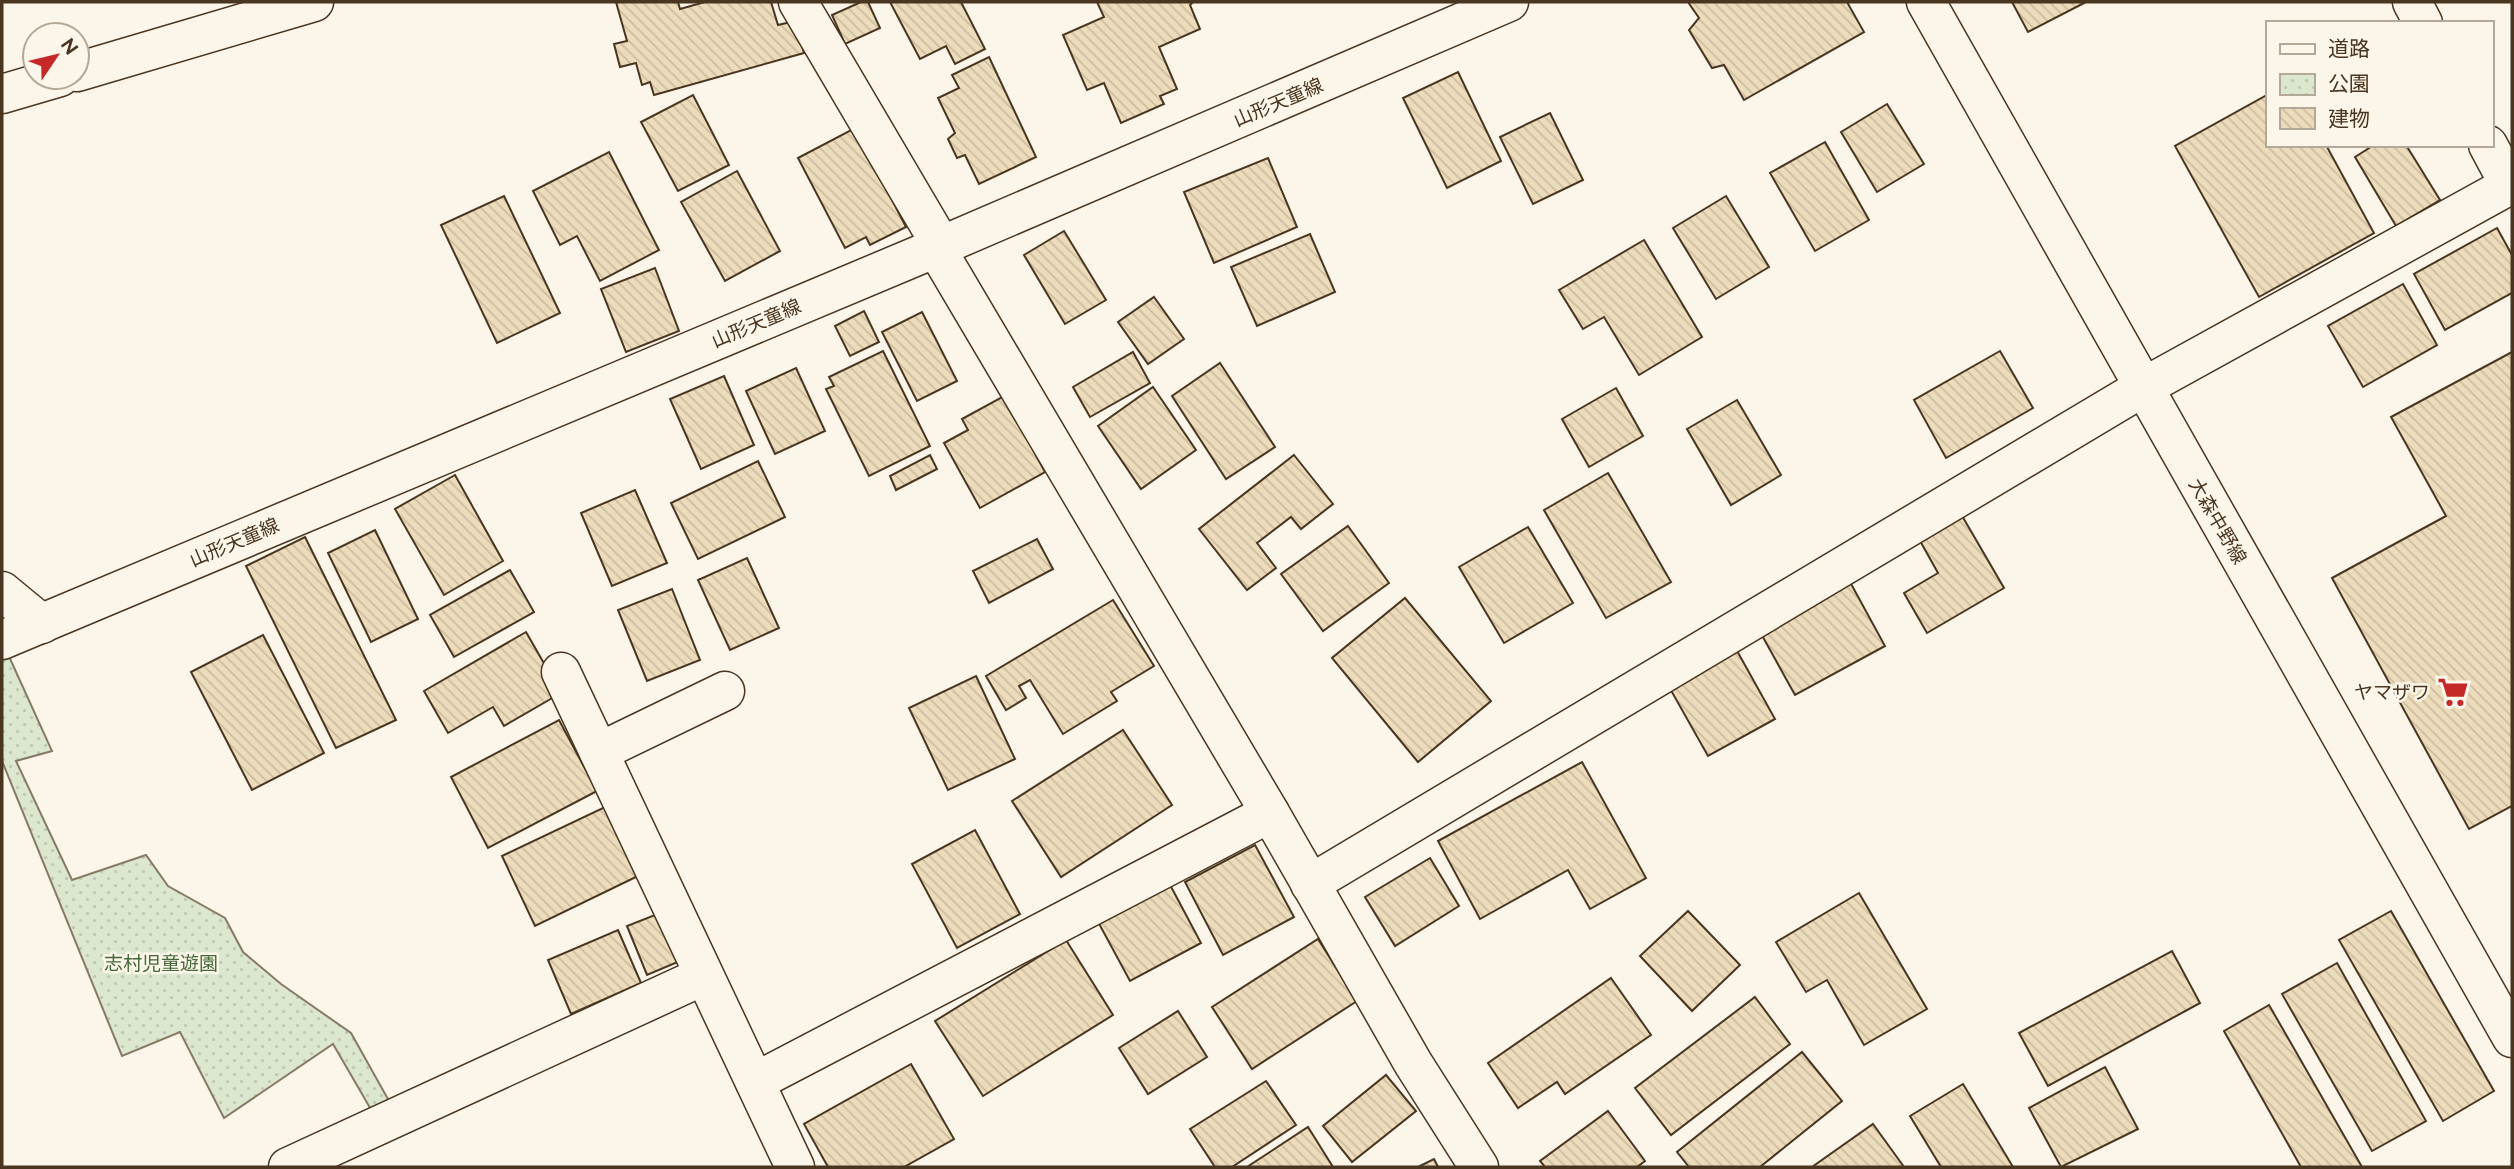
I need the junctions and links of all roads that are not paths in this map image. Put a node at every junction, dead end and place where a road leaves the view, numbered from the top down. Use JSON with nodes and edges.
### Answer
{"nodes":[{"id":1,"x":314,"y":2,"type":"edge"},
{"id":2,"x":798,"y":2,"type":"edge"},
{"id":3,"x":1509,"y":2,"type":"edge"},
{"id":4,"x":1926,"y":2,"type":"edge"},
{"id":5,"x":2412,"y":2,"type":"edge"},
{"id":6,"x":2422,"y":21,"type":"edge"},
{"id":7,"x":91,"y":68,"type":"edge"},
{"id":8,"x":21,"y":88,"type":"edge"},
{"id":9,"x":2,"y":94,"type":"edge"},
{"id":10,"x":2489,"y":147,"type":"edge"},
{"id":11,"x":2511,"y":185,"type":"edge"},
{"id":12,"x":938,"y":247,"type":"junction"},
{"id":13,"x":2142,"y":388,"type":"junction"},
{"id":14,"x":2,"y":591,"type":"edge"},
{"id":15,"x":42,"y":624,"type":"junction"},
{"id":16,"x":2,"y":640,"type":"edge"},
{"id":17,"x":561,"y":672,"type":"dead end"},
{"id":18,"x":725,"y":691,"type":"dead end"},
{"id":19,"x":599,"y":752,"type":"junction"},
{"id":20,"x":1270,"y":813,"type":"junction"},
{"id":21,"x":1310,"y":884,"type":"junction"},
{"id":22,"x":703,"y":975,"type":"junction"},
{"id":23,"x":2512,"y":1038,"type":"edge"},
{"id":24,"x":755,"y":1082,"type":"junction"},
{"id":25,"x":288,"y":1167,"type":"edge"},
{"id":26,"x":795,"y":1167,"type":"edge"},
{"id":27,"x":1479,"y":1167,"type":"edge"}],
"edges":[{"from":1,"to":7,"type":"street"},
{"from":2,"to":12,"type":"street"},
{"from":3,"to":12,"type":"street","name":"山形天童線"},
{"from":4,"to":13,"type":"street","name":"大森中野線"},
{"from":5,"to":6,"type":"street"},
{"from":8,"to":9,"type":"street"},
{"from":10,"to":11,"type":"street"},
{"from":11,"to":13,"type":"street"},
{"from":12,"to":15,"type":"street","name":"山形天童線"},
{"from":12,"to":20,"type":"street"},
{"from":13,"to":21,"type":"street"},
{"from":13,"to":23,"type":"street","name":"大森中野線"},
{"from":14,"to":15,"type":"street"},
{"from":15,"to":16,"type":"street","name":"山形天童線"},
{"from":17,"to":19,"type":"street"},
{"from":18,"to":19,"type":"street"},
{"from":19,"to":22,"type":"street"},
{"from":20,"to":21,"type":"street"},
{"from":20,"to":24,"type":"street"},
{"from":21,"to":27,"type":"street"},
{"from":22,"to":24,"type":"street"},
{"from":22,"to":25,"type":"street"},
{"from":24,"to":26,"type":"street"}]}
